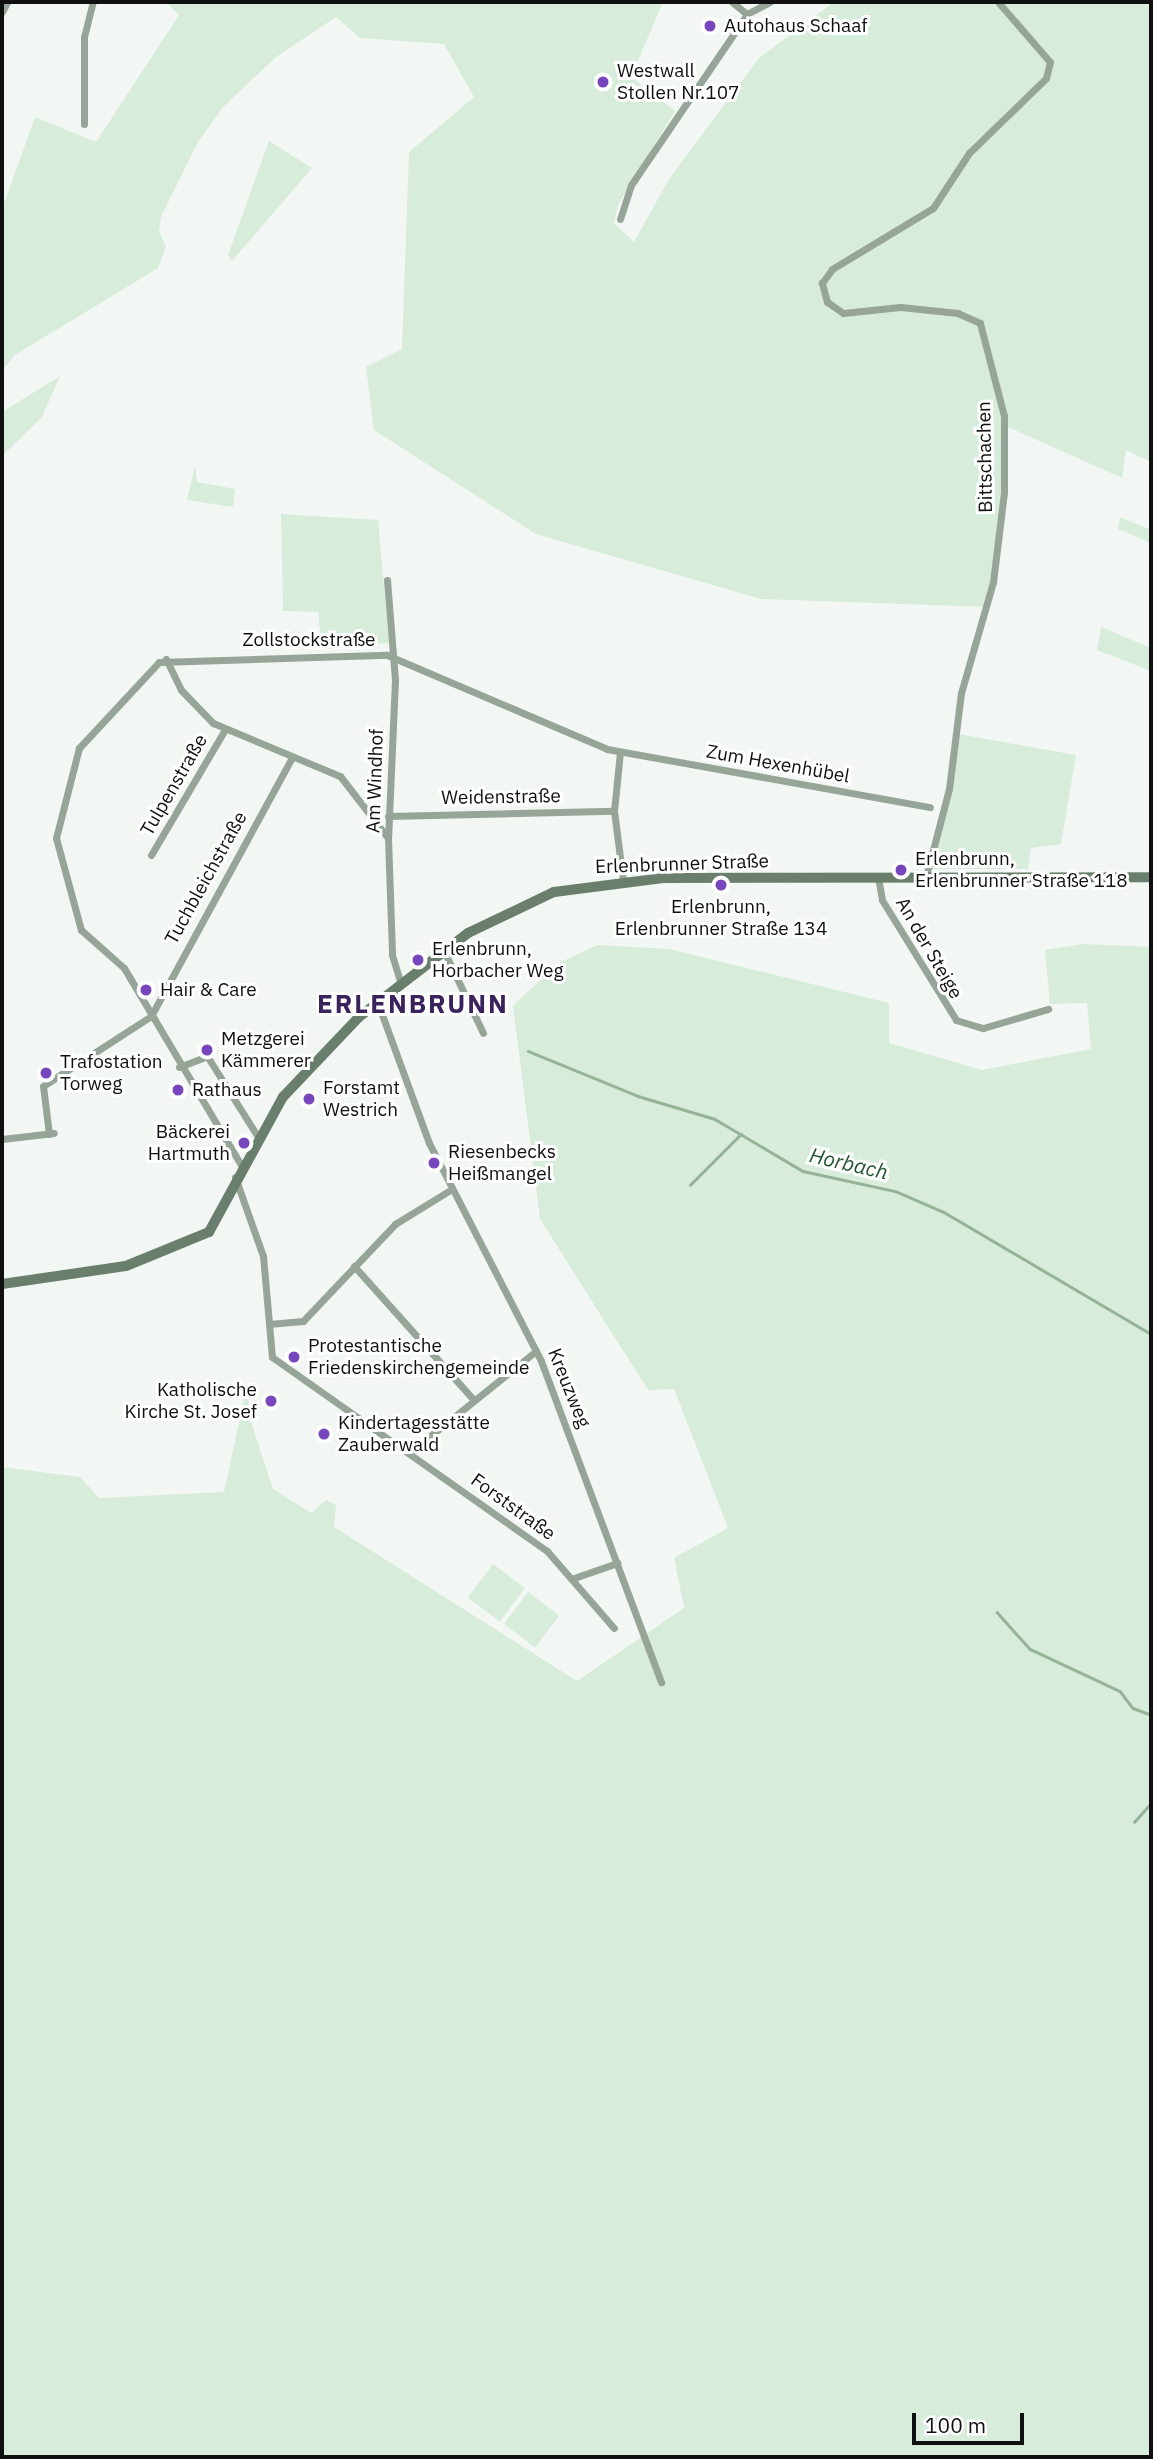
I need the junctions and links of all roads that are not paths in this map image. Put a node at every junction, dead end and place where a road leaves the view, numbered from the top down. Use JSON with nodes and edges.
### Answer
{"nodes":[{"id":1,"x":7,"y":2,"type":"edge"},
{"id":2,"x":93,"y":2,"type":"edge"},
{"id":3,"x":732,"y":2,"type":"edge"},
{"id":4,"x":770,"y":2,"type":"edge"},
{"id":5,"x":998,"y":2,"type":"edge"},
{"id":6,"x":2,"y":12,"type":"edge"},
{"id":7,"x":747,"y":15,"type":"junction"},
{"id":8,"x":84,"y":124,"type":"dead end"},
{"id":9,"x":620,"y":219,"type":"dead end"},
{"id":10,"x":387,"y":580,"type":"dead end"},
{"id":11,"x":394,"y":657,"type":"junction"},
{"id":12,"x":166,"y":659,"type":"junction"},
{"id":13,"x":224,"y":731,"type":"junction"},
{"id":14,"x":620,"y":752,"type":"junction"},
{"id":15,"x":292,"y":757,"type":"junction"},
{"id":16,"x":930,"y":807,"type":"dead end"},
{"id":17,"x":614,"y":811,"type":"junction"},
{"id":18,"x":388,"y":816,"type":"junction"},
{"id":19,"x":388,"y":838,"type":"junction"},
{"id":20,"x":151,"y":855,"type":"dead end"},
{"id":21,"x":878,"y":877,"type":"junction"},
{"id":22,"x":926,"y":877,"type":"junction"},
{"id":23,"x":1151,"y":877,"type":"edge"},
{"id":24,"x":623,"y":880,"type":"junction"},
{"id":25,"x":443,"y":949,"type":"junction"},
{"id":26,"x":400,"y":981,"type":"junction"},
{"id":27,"x":377,"y":1000,"type":"junction"},
{"id":28,"x":1048,"y":1009,"type":"dead end"},
{"id":29,"x":151,"y":1016,"type":"junction"},
{"id":30,"x":483,"y":1033,"type":"dead end"},
{"id":31,"x":179,"y":1067,"type":"junction"},
{"id":32,"x":258,"y":1137,"type":"junction"},
{"id":33,"x":2,"y":1139,"type":"edge"},
{"id":34,"x":241,"y":1165,"type":"junction"},
{"id":35,"x":235,"y":1177,"type":"junction"},
{"id":36,"x":452,"y":1189,"type":"junction"},
{"id":37,"x":354,"y":1266,"type":"junction"},
{"id":38,"x":2,"y":1284,"type":"edge"},
{"id":39,"x":268,"y":1324,"type":"junction"},
{"id":40,"x":536,"y":1351,"type":"junction"},
{"id":41,"x":474,"y":1400,"type":"junction"},
{"id":42,"x":409,"y":1453,"type":"junction"},
{"id":43,"x":617,"y":1563,"type":"junction"},
{"id":44,"x":574,"y":1578,"type":"junction"},
{"id":45,"x":614,"y":1628,"type":"dead end"},
{"id":46,"x":661,"y":1682,"type":"dead end"}],
"edges":[{"from":1,"to":6,"type":"street"},
{"from":2,"to":8,"type":"street"},
{"from":3,"to":7,"type":"street"},
{"from":4,"to":7,"type":"street"},
{"from":5,"to":22,"type":"street","name":"Bittschachen"},
{"from":7,"to":9,"type":"street"},
{"from":10,"to":11,"type":"street","name":"Am Windhof"},
{"from":11,"to":12,"type":"street","name":"Zollstockstraße"},
{"from":11,"to":14,"type":"street","name":"Zollstockstraße"},
{"from":11,"to":18,"type":"street","name":"Am Windhof"},
{"from":12,"to":13,"type":"street"},
{"from":12,"to":29,"type":"street"},
{"from":13,"to":15,"type":"street"},
{"from":13,"to":20,"type":"street","name":"Tulpenstraße"},
{"from":14,"to":16,"type":"street","name":"Zum Hexenhübel"},
{"from":14,"to":17,"type":"street"},
{"from":15,"to":19,"type":"street"},
{"from":15,"to":29,"type":"street","name":"Tuchbleichstraße"},
{"from":17,"to":18,"type":"street","name":"Weidenstraße"},
{"from":17,"to":24,"type":"street"},
{"from":18,"to":19,"type":"street","name":"Am Windhof"},
{"from":19,"to":26,"type":"street","name":"Am Windhof"},
{"from":21,"to":22,"type":"street","name":"Erlenbrunner Straße"},
{"from":21,"to":24,"type":"street","name":"Erlenbrunner Straße"},
{"from":21,"to":28,"type":"street","name":"An der Steige"},
{"from":22,"to":23,"type":"street","name":"Erlenbrunner Straße"},
{"from":24,"to":25,"type":"street","name":"Erlenbrunner Straße"},
{"from":25,"to":26,"type":"street","name":"Erlenbrunner Straße"},
{"from":25,"to":30,"type":"street"},
{"from":26,"to":27,"type":"street","name":"Erlenbrunner Straße"},
{"from":27,"to":32,"type":"street","name":"Erlenbrunner Straße"},
{"from":27,"to":36,"type":"street","name":"Kreuzweg"},
{"from":29,"to":31,"type":"street"},
{"from":29,"to":33,"type":"street"},
{"from":31,"to":32,"type":"street"},
{"from":31,"to":34,"type":"street"},
{"from":32,"to":34,"type":"street","name":"Erlenbrunner Straße"},
{"from":34,"to":35,"type":"street","name":"Erlenbrunner Straße"},
{"from":35,"to":38,"type":"street","name":"Erlenbrunner Straße"},
{"from":35,"to":39,"type":"street","name":"Forststraße"},
{"from":36,"to":37,"type":"street"},
{"from":36,"to":40,"type":"street","name":"Kreuzweg"},
{"from":37,"to":39,"type":"street"},
{"from":37,"to":41,"type":"street"},
{"from":39,"to":42,"type":"street","name":"Forststraße"},
{"from":40,"to":41,"type":"street"},
{"from":40,"to":43,"type":"street","name":"Kreuzweg"},
{"from":41,"to":42,"type":"street"},
{"from":42,"to":44,"type":"street","name":"Forststraße"},
{"from":43,"to":44,"type":"street"},
{"from":43,"to":46,"type":"street","name":"Kreuzweg"},
{"from":44,"to":45,"type":"street","name":"Forststraße"}]}
